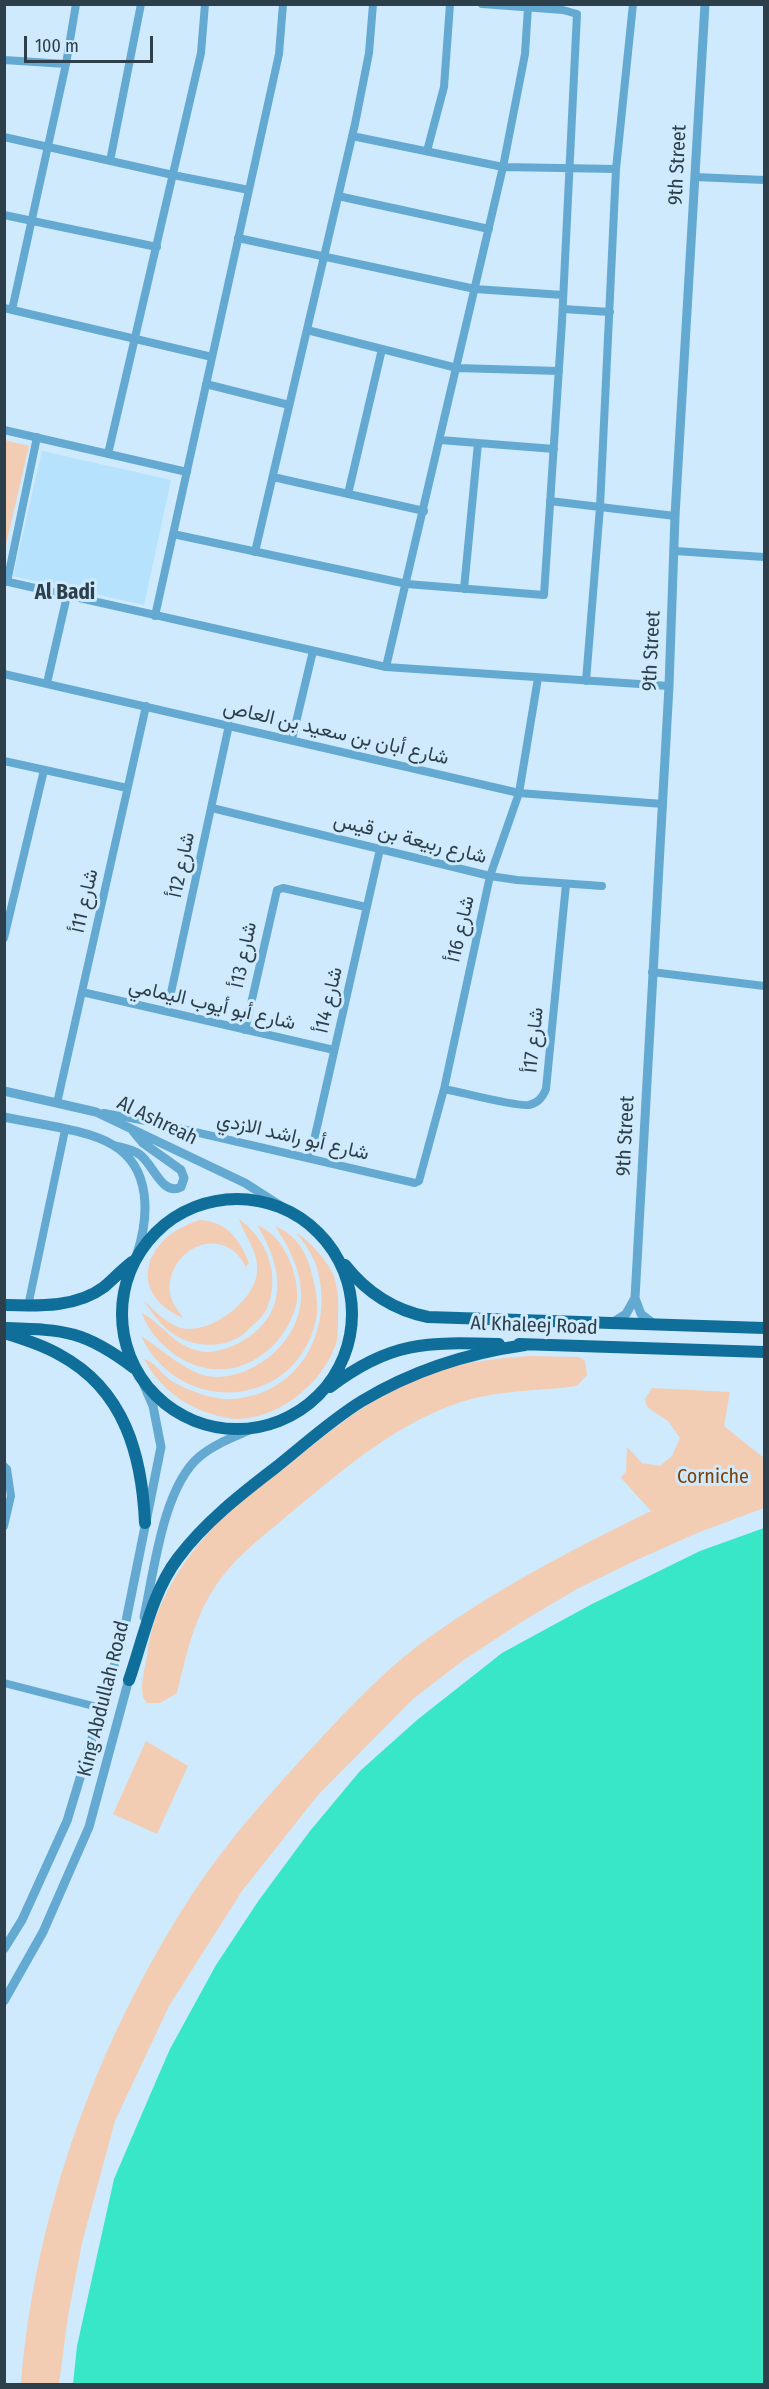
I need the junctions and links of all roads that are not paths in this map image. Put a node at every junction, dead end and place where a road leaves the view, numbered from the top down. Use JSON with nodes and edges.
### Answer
{"nodes":[{"id":1,"x":76,"y":4,"type":"edge"},
{"id":2,"x":141,"y":4,"type":"edge"},
{"id":3,"x":205,"y":4,"type":"edge"},
{"id":4,"x":283,"y":4,"type":"edge"},
{"id":5,"x":373,"y":4,"type":"edge"},
{"id":6,"x":450,"y":4,"type":"edge"},
{"id":7,"x":482,"y":4,"type":"edge"},
{"id":8,"x":633,"y":4,"type":"edge"},
{"id":9,"x":705,"y":4,"type":"edge"},
{"id":10,"x":528,"y":7,"type":"junction"},
{"id":11,"x":4,"y":60,"type":"edge"},
{"id":12,"x":66,"y":64,"type":"junction"},
{"id":13,"x":4,"y":136,"type":"edge"},
{"id":14,"x":352,"y":136,"type":"junction"},
{"id":15,"x":48,"y":147,"type":"junction"},
{"id":16,"x":427,"y":151,"type":"junction"},
{"id":17,"x":110,"y":161,"type":"junction"},
{"id":18,"x":503,"y":167,"type":"junction"},
{"id":19,"x":570,"y":168,"type":"junction"},
{"id":20,"x":616,"y":169,"type":"junction"},
{"id":21,"x":173,"y":175,"type":"junction"},
{"id":22,"x":695,"y":177,"type":"junction"},
{"id":23,"x":765,"y":180,"type":"edge"},
{"id":24,"x":249,"y":190,"type":"junction"},
{"id":25,"x":338,"y":196,"type":"junction"},
{"id":26,"x":4,"y":215,"type":"edge"},
{"id":27,"x":32,"y":221,"type":"junction"},
{"id":28,"x":489,"y":229,"type":"junction"},
{"id":29,"x":238,"y":238,"type":"junction"},
{"id":30,"x":157,"y":247,"type":"junction"},
{"id":31,"x":324,"y":257,"type":"junction"},
{"id":32,"x":475,"y":289,"type":"junction"},
{"id":33,"x":563,"y":295,"type":"junction"},
{"id":34,"x":8,"y":309,"type":"edge"},
{"id":35,"x":563,"y":309,"type":"junction"},
{"id":36,"x":610,"y":312,"type":"junction"},
{"id":37,"x":307,"y":330,"type":"junction"},
{"id":38,"x":135,"y":339,"type":"junction"},
{"id":39,"x":382,"y":349,"type":"junction"},
{"id":40,"x":212,"y":357,"type":"junction"},
{"id":41,"x":457,"y":368,"type":"junction"},
{"id":42,"x":559,"y":371,"type":"junction"},
{"id":43,"x":206,"y":384,"type":"junction"},
{"id":44,"x":290,"y":405,"type":"junction"},
{"id":45,"x":4,"y":430,"type":"edge"},
{"id":46,"x":37,"y":437,"type":"junction"},
{"id":47,"x":440,"y":440,"type":"junction"},
{"id":48,"x":478,"y":443,"type":"junction"},
{"id":49,"x":554,"y":449,"type":"junction"},
{"id":50,"x":108,"y":454,"type":"junction"},
{"id":51,"x":187,"y":472,"type":"junction"},
{"id":52,"x":273,"y":477,"type":"junction"},
{"id":53,"x":348,"y":494,"type":"junction"},
{"id":54,"x":550,"y":501,"type":"junction"},
{"id":55,"x":600,"y":507,"type":"junction"},
{"id":56,"x":424,"y":511,"type":"junction"},
{"id":57,"x":675,"y":516,"type":"junction"},
{"id":58,"x":173,"y":534,"type":"junction"},
{"id":59,"x":675,"y":551,"type":"junction"},
{"id":60,"x":255,"y":552,"type":"junction"},
{"id":61,"x":765,"y":557,"type":"edge"},
{"id":62,"x":6,"y":582,"type":"edge"},
{"id":63,"x":407,"y":584,"type":"junction"},
{"id":64,"x":464,"y":589,"type":"junction"},
{"id":65,"x":67,"y":596,"type":"junction"},
{"id":66,"x":155,"y":616,"type":"junction"},
{"id":67,"x":313,"y":651,"type":"junction"},
{"id":68,"x":386,"y":667,"type":"junction"},
{"id":69,"x":4,"y":674,"type":"edge"},
{"id":70,"x":538,"y":678,"type":"junction"},
{"id":71,"x":586,"y":681,"type":"junction"},
{"id":72,"x":47,"y":683,"type":"junction"},
{"id":73,"x":669,"y":686,"type":"junction"},
{"id":74,"x":146,"y":706,"type":"junction"},
{"id":75,"x":230,"y":725,"type":"junction"},
{"id":76,"x":292,"y":739,"type":"junction"},
{"id":77,"x":4,"y":761,"type":"edge"},
{"id":78,"x":44,"y":770,"type":"junction"},
{"id":79,"x":127,"y":788,"type":"junction"},
{"id":80,"x":519,"y":793,"type":"junction"},
{"id":81,"x":663,"y":804,"type":"junction"},
{"id":82,"x":212,"y":808,"type":"junction"},
{"id":83,"x":380,"y":849,"type":"junction"},
{"id":84,"x":490,"y":876,"type":"junction"},
{"id":85,"x":566,"y":884,"type":"junction"},
{"id":86,"x":602,"y":886,"type":"dead end"},
{"id":87,"x":366,"y":907,"type":"junction"},
{"id":88,"x":4,"y":938,"type":"edge"},
{"id":89,"x":652,"y":972,"type":"junction"},
{"id":90,"x":765,"y":986,"type":"edge"},
{"id":91,"x":82,"y":992,"type":"junction"},
{"id":92,"x":167,"y":1011,"type":"junction"},
{"id":93,"x":245,"y":1030,"type":"junction"},
{"id":94,"x":334,"y":1050,"type":"junction"},
{"id":95,"x":444,"y":1089,"type":"junction"},
{"id":96,"x":4,"y":1091,"type":"edge"},
{"id":97,"x":57,"y":1103,"type":"junction"},
{"id":98,"x":96,"y":1112,"type":"junction"},
{"id":99,"x":4,"y":1117,"type":"edge"},
{"id":100,"x":131,"y":1129,"type":"junction"},
{"id":101,"x":65,"y":1131,"type":"junction"},
{"id":102,"x":113,"y":1145,"type":"junction"},
{"id":103,"x":310,"y":1158,"type":"junction"},
{"id":104,"x":412,"y":1182,"type":"joint"},
{"id":105,"x":284,"y":1208,"type":"junction"},
{"id":106,"x":334,"y":1251,"type":"junction"},
{"id":107,"x":135,"y":1258,"type":"junction"},
{"id":108,"x":635,"y":1298,"type":"junction"},
{"id":109,"x":4,"y":1305,"type":"edge"},
{"id":110,"x":28,"y":1306,"type":"junction"},
{"id":111,"x":765,"y":1322,"type":"edge"},
{"id":112,"x":610,"y":1323,"type":"junction"},
{"id":113,"x":654,"y":1324,"type":"junction"},
{"id":114,"x":747,"y":1327,"type":"junction"},
{"id":115,"x":765,"y":1328,"type":"edge"},
{"id":116,"x":4,"y":1330,"type":"edge"},
{"id":117,"x":525,"y":1345,"type":"junction"},
{"id":118,"x":765,"y":1352,"type":"edge"},
{"id":119,"x":138,"y":1373,"type":"junction"},
{"id":120,"x":317,"y":1397,"type":"junction"},
{"id":121,"x":252,"y":1429,"type":"junction"},
{"id":122,"x":4,"y":1466,"type":"edge"},
{"id":123,"x":145,"y":1523,"type":"junction"},
{"id":124,"x":4,"y":1527,"type":"edge"},
{"id":125,"x":129,"y":1680,"type":"junction"},
{"id":126,"x":4,"y":1683,"type":"edge"},
{"id":127,"x":101,"y":1708,"type":"junction"},
{"id":128,"x":4,"y":1949,"type":"edge"},
{"id":129,"x":4,"y":2001,"type":"edge"}],
"edges":[{"from":1,"to":12,"type":"street"},
{"from":2,"to":17,"type":"street"},
{"from":3,"to":21,"type":"street"},
{"from":4,"to":24,"type":"street"},
{"from":5,"to":14,"type":"street"},
{"from":6,"to":16,"type":"street"},
{"from":7,"to":10,"type":"street"},
{"from":8,"to":20,"type":"street"},
{"from":9,"to":22,"type":"street","name":"9th Street"},
{"from":10,"to":18,"type":"street"},
{"from":10,"to":19,"type":"street"},
{"from":11,"to":12,"type":"street"},
{"from":12,"to":15,"type":"street"},
{"from":13,"to":15,"type":"street"},
{"from":14,"to":16,"type":"street"},
{"from":14,"to":25,"type":"street"},
{"from":15,"to":17,"type":"street"},
{"from":15,"to":27,"type":"street"},
{"from":16,"to":18,"type":"street"},
{"from":17,"to":21,"type":"street"},
{"from":18,"to":19,"type":"street"},
{"from":18,"to":28,"type":"street"},
{"from":19,"to":20,"type":"street"},
{"from":19,"to":33,"type":"street"},
{"from":20,"to":36,"type":"street"},
{"from":21,"to":24,"type":"street"},
{"from":21,"to":30,"type":"street"},
{"from":22,"to":23,"type":"street"},
{"from":22,"to":57,"type":"street","name":"9th Street"},
{"from":24,"to":29,"type":"street"},
{"from":25,"to":28,"type":"street"},
{"from":25,"to":31,"type":"street"},
{"from":26,"to":27,"type":"street"},
{"from":27,"to":30,"type":"street"},
{"from":27,"to":34,"type":"street"},
{"from":28,"to":32,"type":"street"},
{"from":29,"to":31,"type":"street"},
{"from":29,"to":40,"type":"street"},
{"from":30,"to":38,"type":"street"},
{"from":31,"to":32,"type":"street"},
{"from":31,"to":37,"type":"street"},
{"from":32,"to":33,"type":"street"},
{"from":32,"to":41,"type":"street"},
{"from":33,"to":35,"type":"street"},
{"from":34,"to":38,"type":"street"},
{"from":35,"to":36,"type":"street"},
{"from":35,"to":42,"type":"street"},
{"from":36,"to":55,"type":"street"},
{"from":37,"to":39,"type":"street"},
{"from":37,"to":44,"type":"street"},
{"from":38,"to":40,"type":"street"},
{"from":38,"to":50,"type":"street"},
{"from":39,"to":41,"type":"street"},
{"from":39,"to":53,"type":"street"},
{"from":40,"to":43,"type":"street"},
{"from":41,"to":42,"type":"street"},
{"from":41,"to":47,"type":"street"},
{"from":42,"to":49,"type":"street"},
{"from":43,"to":44,"type":"street"},
{"from":43,"to":51,"type":"street"},
{"from":44,"to":52,"type":"street"},
{"from":45,"to":46,"type":"street"},
{"from":46,"to":50,"type":"street"},
{"from":46,"to":62,"type":"street"},
{"from":47,"to":48,"type":"street"},
{"from":47,"to":56,"type":"street"},
{"from":48,"to":49,"type":"street"},
{"from":48,"to":64,"type":"street"},
{"from":49,"to":54,"type":"street"},
{"from":50,"to":51,"type":"street"},
{"from":51,"to":58,"type":"street"},
{"from":52,"to":53,"type":"street"},
{"from":52,"to":60,"type":"street"},
{"from":53,"to":56,"type":"street"},
{"from":54,"to":55,"type":"street"},
{"from":54,"to":64,"type":"street"},
{"from":55,"to":57,"type":"street"},
{"from":55,"to":71,"type":"street"},
{"from":56,"to":63,"type":"street"},
{"from":57,"to":59,"type":"street","name":"9th Street"},
{"from":58,"to":60,"type":"street"},
{"from":58,"to":66,"type":"street"},
{"from":59,"to":61,"type":"street"},
{"from":59,"to":73,"type":"street","name":"9th Street"},
{"from":60,"to":63,"type":"street"},
{"from":62,"to":65,"type":"street"},
{"from":63,"to":64,"type":"street"},
{"from":63,"to":68,"type":"street"},
{"from":65,"to":66,"type":"street"},
{"from":65,"to":72,"type":"street"},
{"from":66,"to":67,"type":"street"},
{"from":67,"to":68,"type":"street"},
{"from":67,"to":76,"type":"street"},
{"from":68,"to":70,"type":"street"},
{"from":69,"to":72,"type":"street","name":"شارع أبان بن سعيد بن العاص"},
{"from":70,"to":71,"type":"street"},
{"from":70,"to":80,"type":"street","name":"شارع 16أ"},
{"from":71,"to":73,"type":"street"},
{"from":72,"to":74,"type":"street","name":"شارع أبان بن سعيد بن العاص"},
{"from":73,"to":81,"type":"street","name":"9th Street"},
{"from":74,"to":75,"type":"street","name":"شارع أبان بن سعيد بن العاص"},
{"from":74,"to":79,"type":"street","name":"شارع 11أ"},
{"from":75,"to":76,"type":"street","name":"شارع أبان بن سعيد بن العاص"},
{"from":75,"to":82,"type":"street","name":"شارع 12أ"},
{"from":76,"to":80,"type":"street","name":"شارع أبان بن سعيد بن العاص"},
{"from":77,"to":78,"type":"street"},
{"from":78,"to":79,"type":"street"},
{"from":78,"to":88,"type":"street"},
{"from":79,"to":91,"type":"street","name":"شارع 11أ"},
{"from":80,"to":81,"type":"street","name":"شارع أبان بن سعيد بن العاص"},
{"from":80,"to":84,"type":"street","name":"شارع 16أ"},
{"from":81,"to":89,"type":"street","name":"9th Street"},
{"from":82,"to":83,"type":"street","name":"شارع ربيعة بن قيس"},
{"from":82,"to":92,"type":"street","name":"شارع 12أ"},
{"from":83,"to":84,"type":"street","name":"شارع ربيعة بن قيس"},
{"from":83,"to":87,"type":"street","name":"شارع 14أ"},
{"from":84,"to":85,"type":"street","name":"شارع ربيعة بن قيس"},
{"from":84,"to":95,"type":"street","name":"شارع 16أ"},
{"from":85,"to":86,"type":"street","name":"شارع ربيعة بن قيس"},
{"from":85,"to":95,"type":"street","name":"شارع 17أ"},
{"from":87,"to":93,"type":"street","name":"شارع 13أ"},
{"from":87,"to":94,"type":"street","name":"شارع 14أ"},
{"from":89,"to":90,"type":"street"},
{"from":89,"to":108,"type":"street","name":"9th Street"},
{"from":91,"to":92,"type":"street","name":"شارع أبو أيوب اليمامي"},
{"from":91,"to":97,"type":"street","name":"شارع 11أ"},
{"from":92,"to":93,"type":"street","name":"شارع أبو أيوب اليمامي"},
{"from":93,"to":94,"type":"street","name":"شارع أبو أيوب اليمامي"},
{"from":94,"to":103,"type":"street","name":"شارع 14أ"},
{"from":95,"to":104,"type":"street","name":"شارع 16أ"},
{"from":96,"to":97,"type":"street","name":"Al Ashreah"},
{"from":97,"to":98,"type":"street","name":"Al Ashreah"},
{"from":98,"to":100,"type":"street","name":"Al Ashreah"},
{"from":98,"to":103,"type":"street","name":"شارع أبو راشد الازدي"},
{"from":99,"to":101,"type":"street","name":"Al Ashreah"},
{"from":100,"to":102,"type":"street"},
{"from":100,"to":105,"type":"street","name":"Al Ashreah"},
{"from":101,"to":102,"type":"street","name":"Al Ashreah"},
{"from":101,"to":110,"type":"street"},
{"from":102,"to":107,"type":"street","name":"Al Ashreah"},
{"from":103,"to":104,"type":"street","name":"شارع أبو راشد الازدي"},
{"from":105,"to":106,"type":"main road","name":"Al Khaleej Road"},
{"from":105,"to":107,"type":"main road","name":"Al Khaleej Road"},
{"from":106,"to":112,"type":"main road","name":"Al Khaleej Road"},
{"from":106,"to":120,"type":"main road"},
{"from":107,"to":110,"type":"main road"},
{"from":107,"to":119,"type":"main road"},
{"from":108,"to":112,"type":"street"},
{"from":108,"to":113,"type":"street"},
{"from":109,"to":110,"type":"main road"},
{"from":111,"to":114,"type":"street"},
{"from":112,"to":113,"type":"main road","name":"Al Khaleej Road"},
{"from":113,"to":114,"type":"main road","name":"Al Khaleej Road"},
{"from":114,"to":115,"type":"main road","name":"Al Khaleej Road"},
{"from":116,"to":119,"type":"main road"},
{"from":116,"to":123,"type":"main road"},
{"from":117,"to":118,"type":"main road","name":"Al Khaleej Road"},
{"from":117,"to":120,"type":"main road","name":"Al Khaleej Road"},
{"from":117,"to":125,"type":"main road"},
{"from":119,"to":121,"type":"main road"},
{"from":119,"to":123,"type":"street","name":"King Abdullah Road"},
{"from":120,"to":121,"type":"main road","name":"Al Khaleej Road"},
{"from":121,"to":125,"type":"street","name":"King Abdullah Road"},
{"from":122,"to":124,"type":"street"},
{"from":123,"to":127,"type":"street","name":"King Abdullah Road"},
{"from":125,"to":129,"type":"street","name":"King Abdullah Road"},
{"from":126,"to":127,"type":"street"},
{"from":127,"to":128,"type":"street","name":"King Abdullah Road"}]}
